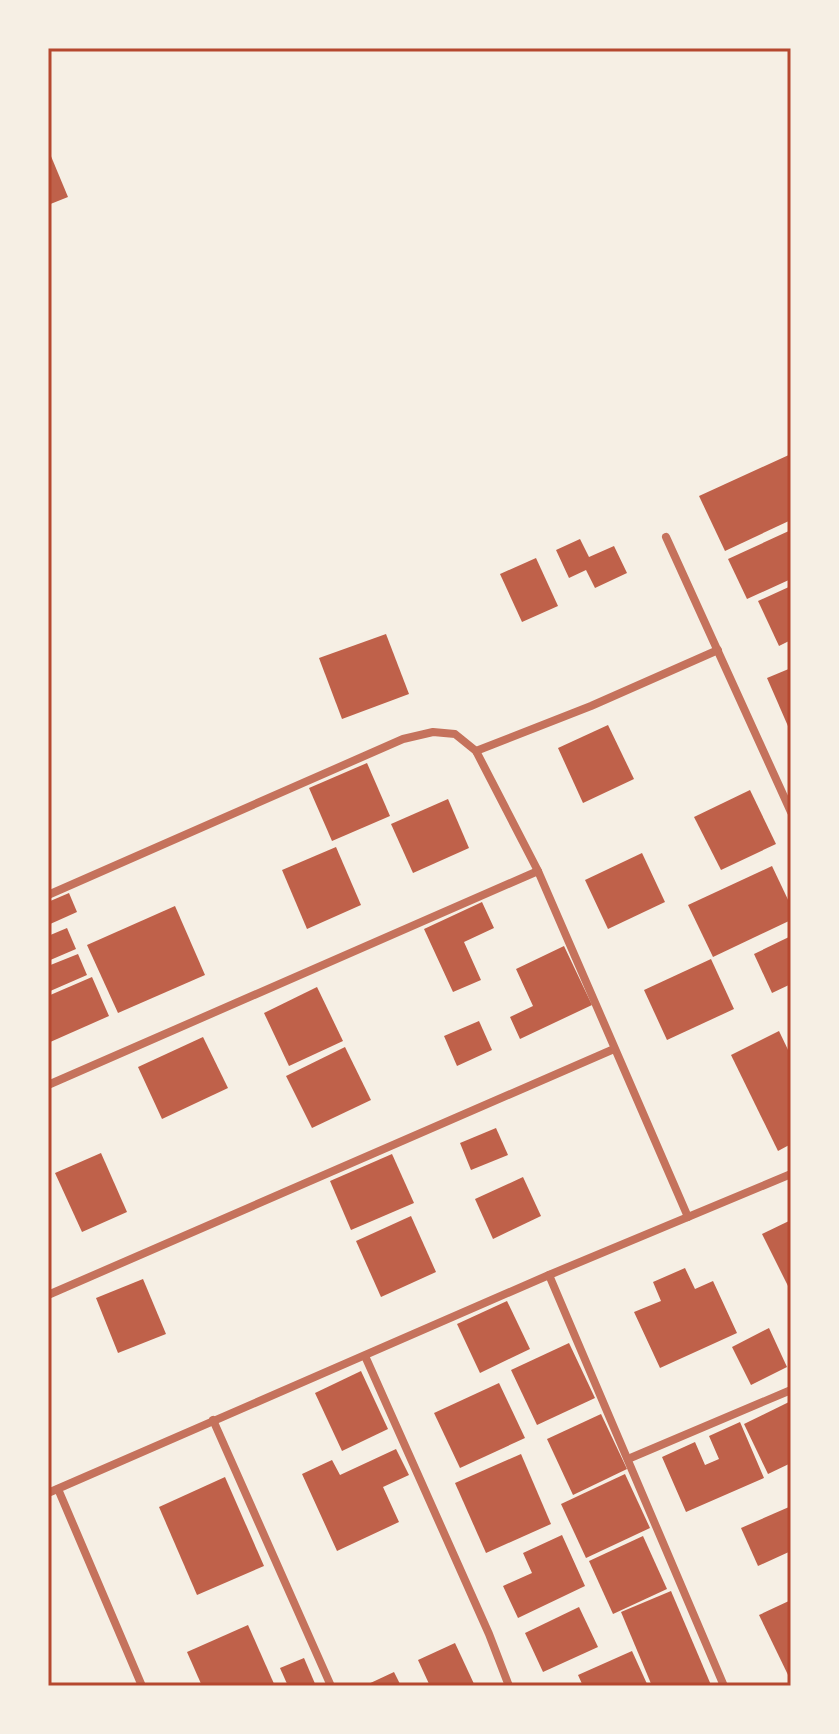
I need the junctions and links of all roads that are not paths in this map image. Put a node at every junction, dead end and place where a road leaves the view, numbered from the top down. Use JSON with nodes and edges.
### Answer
{"nodes":[{"id":1,"x":666,"y":537,"type":"dead end"},
{"id":2,"x":718,"y":650,"type":"junction"},
{"id":3,"x":476,"y":751,"type":"junction"},
{"id":4,"x":791,"y":812,"type":"edge"},
{"id":5,"x":538,"y":871,"type":"junction"},
{"id":6,"x":48,"y":895,"type":"edge"},
{"id":7,"x":614,"y":1049,"type":"junction"},
{"id":8,"x":48,"y":1085,"type":"edge"},
{"id":9,"x":791,"y":1174,"type":"edge"},
{"id":10,"x":688,"y":1217,"type":"junction"},
{"id":11,"x":549,"y":1275,"type":"junction"},
{"id":12,"x":48,"y":1295,"type":"edge"},
{"id":13,"x":365,"y":1356,"type":"junction"},
{"id":14,"x":791,"y":1390,"type":"edge"},
{"id":15,"x":213,"y":1420,"type":"junction"},
{"id":16,"x":628,"y":1459,"type":"junction"},
{"id":17,"x":58,"y":1489,"type":"junction"},
{"id":18,"x":48,"y":1493,"type":"edge"},
{"id":19,"x":142,"y":1686,"type":"edge"},
{"id":20,"x":331,"y":1686,"type":"edge"},
{"id":21,"x":509,"y":1686,"type":"edge"},
{"id":22,"x":724,"y":1686,"type":"edge"}],
"edges":[{"from":1,"to":2,"type":"street"},
{"from":2,"to":3,"type":"street"},
{"from":2,"to":4,"type":"street"},
{"from":3,"to":5,"type":"street"},
{"from":3,"to":6,"type":"street"},
{"from":5,"to":7,"type":"street"},
{"from":5,"to":8,"type":"street"},
{"from":7,"to":10,"type":"street"},
{"from":7,"to":12,"type":"street"},
{"from":9,"to":10,"type":"street"},
{"from":10,"to":11,"type":"street"},
{"from":11,"to":13,"type":"street"},
{"from":11,"to":16,"type":"street"},
{"from":13,"to":15,"type":"street"},
{"from":13,"to":21,"type":"street"},
{"from":14,"to":16,"type":"street"},
{"from":15,"to":17,"type":"street"},
{"from":15,"to":20,"type":"street"},
{"from":16,"to":22,"type":"street"},
{"from":17,"to":18,"type":"street"},
{"from":17,"to":19,"type":"street"}]}
